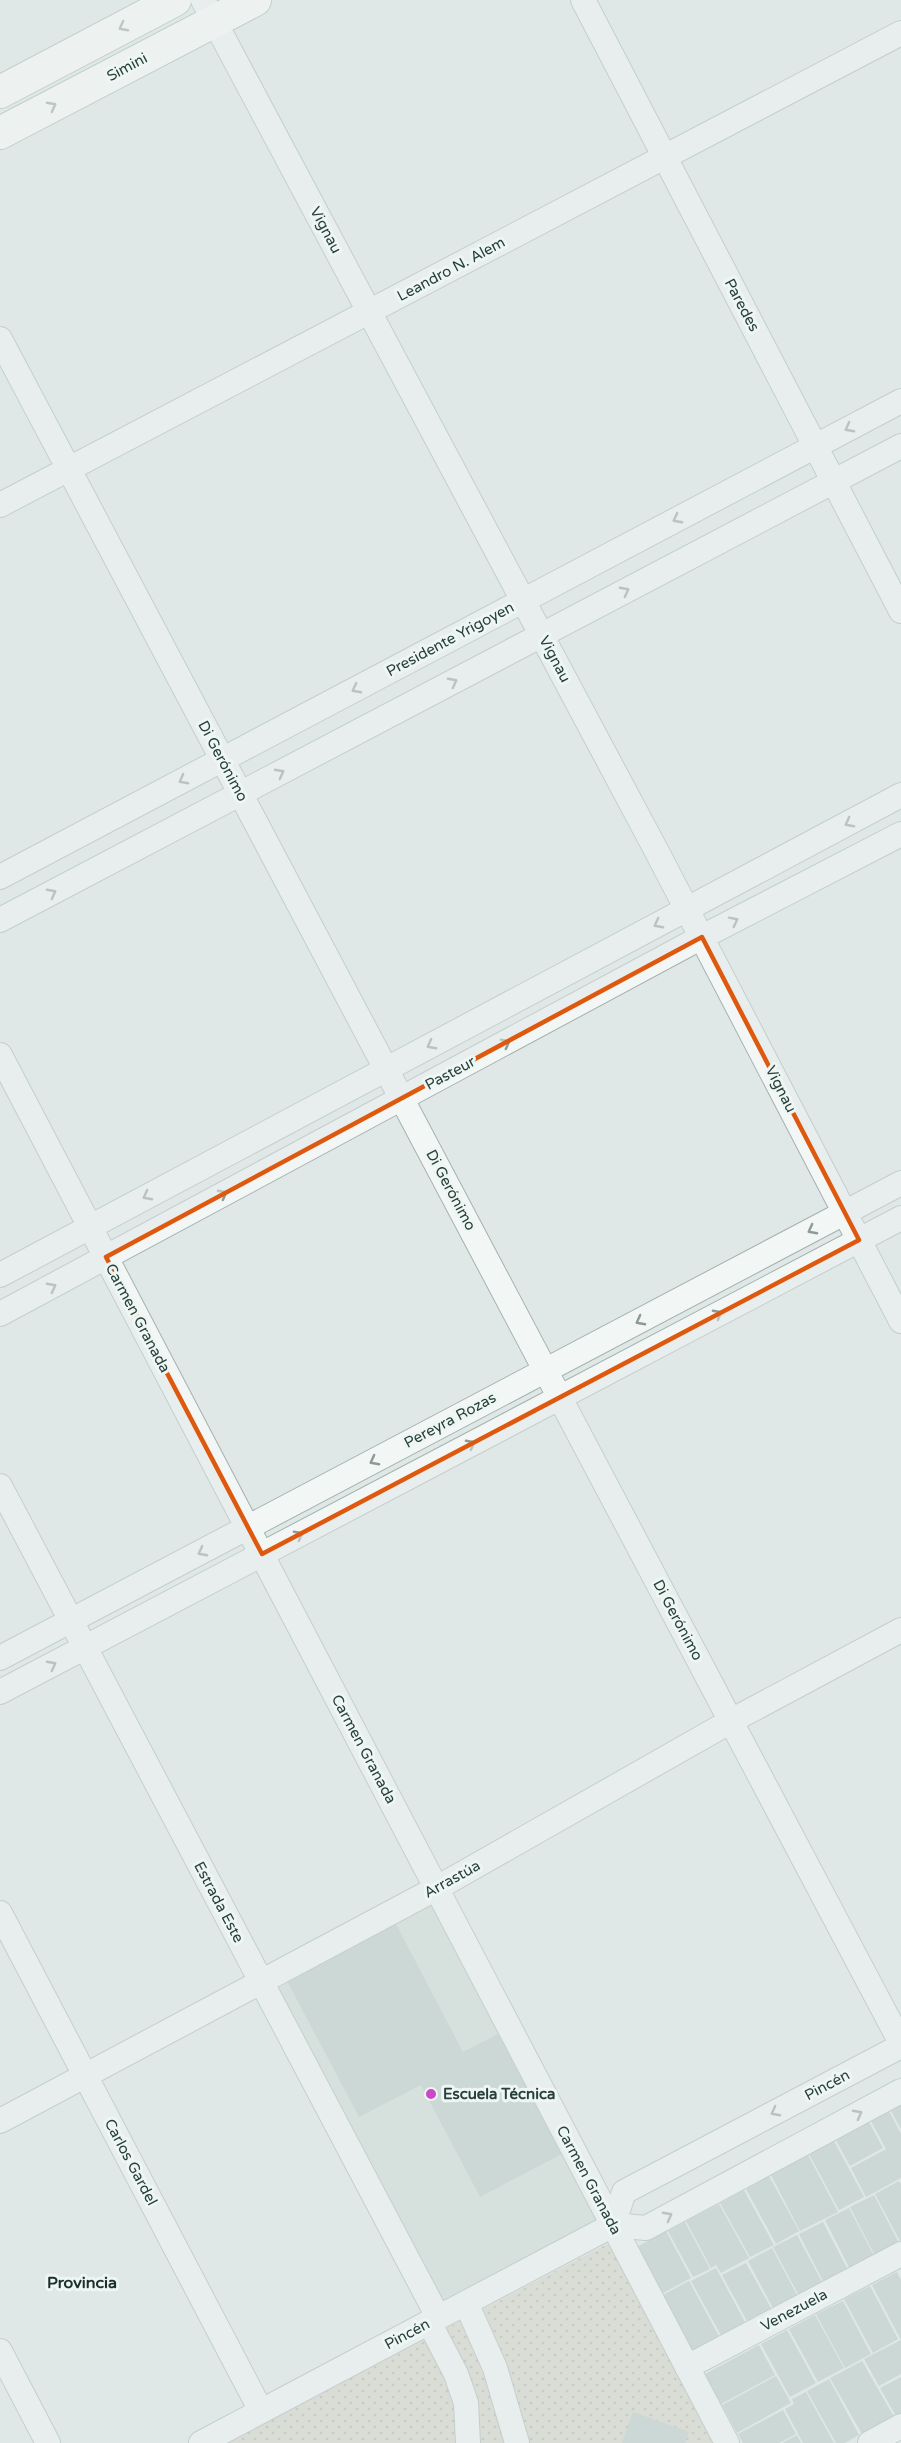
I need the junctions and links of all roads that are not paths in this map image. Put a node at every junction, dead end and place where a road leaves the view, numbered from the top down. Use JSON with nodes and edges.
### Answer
{"nodes":[{"id":1,"x":175,"y":0,"type":"edge"},
{"id":2,"x":255,"y":0,"type":"edge"},
{"id":3,"x":583,"y":0,"type":"edge"},
{"id":4,"x":209,"y":11,"type":"edge"},
{"id":5,"x":901,"y":33,"type":"edge"},
{"id":6,"x":0,"y":92,"type":"edge"},
{"id":7,"x":0,"y":133,"type":"edge"},
{"id":8,"x":665,"y":157,"type":"junction"},
{"id":9,"x":369,"y":312,"type":"junction"},
{"id":10,"x":0,"y":339,"type":"edge"},
{"id":11,"x":901,"y":401,"type":"edge"},
{"id":12,"x":816,"y":446,"type":"junction"},
{"id":13,"x":901,"y":446,"type":"edge"},
{"id":14,"x":69,"y":469,"type":"junction"},
{"id":15,"x":834,"y":481,"type":"junction"},
{"id":16,"x":0,"y":505,"type":"edge"},
{"id":17,"x":523,"y":600,"type":"junction"},
{"id":18,"x":901,"y":611,"type":"edge"},
{"id":19,"x":542,"y":635,"type":"junction"},
{"id":20,"x":223,"y":759,"type":"junction"},
{"id":21,"x":241,"y":794,"type":"junction"},
{"id":22,"x":901,"y":795,"type":"edge"},
{"id":23,"x":901,"y":834,"type":"edge"},
{"id":24,"x":0,"y":877,"type":"edge"},
{"id":25,"x":687,"y":909,"type":"junction"},
{"id":26,"x":0,"y":920,"type":"edge"},
{"id":27,"x":702,"y":938,"type":"junction"},
{"id":28,"x":0,"y":1055,"type":"edge"},
{"id":29,"x":386,"y":1069,"type":"junction"},
{"id":30,"x":402,"y":1098,"type":"junction"},
{"id":31,"x":901,"y":1183,"type":"edge"},
{"id":32,"x":844,"y":1212,"type":"junction"},
{"id":33,"x":901,"y":1218,"type":"edge"},
{"id":34,"x":90,"y":1227,"type":"junction"},
{"id":35,"x":859,"y":1240,"type":"junction"},
{"id":36,"x":106,"y":1257,"type":"junction"},
{"id":37,"x":0,"y":1275,"type":"edge"},
{"id":38,"x":0,"y":1314,"type":"edge"},
{"id":39,"x":901,"y":1321,"type":"edge"},
{"id":40,"x":546,"y":1370,"type":"junction"},
{"id":41,"x":560,"y":1397,"type":"junction"},
{"id":42,"x":0,"y":1486,"type":"edge"},
{"id":43,"x":248,"y":1527,"type":"junction"},
{"id":44,"x":262,"y":1554,"type":"junction"},
{"id":45,"x":71,"y":1621,"type":"junction"},
{"id":46,"x":901,"y":1630,"type":"edge"},
{"id":47,"x":85,"y":1647,"type":"junction"},
{"id":48,"x":0,"y":1658,"type":"edge"},
{"id":49,"x":0,"y":1692,"type":"edge"},
{"id":50,"x":731,"y":1721,"type":"junction"},
{"id":51,"x":437,"y":1888,"type":"junction"},
{"id":52,"x":0,"y":1913,"type":"edge"},
{"id":53,"x":261,"y":1982,"type":"junction"},
{"id":54,"x":901,"y":2044,"type":"edge"},
{"id":55,"x":85,"y":2076,"type":"junction"},
{"id":56,"x":901,"y":2091,"type":"edge"},
{"id":57,"x":0,"y":2121,"type":"edge"},
{"id":58,"x":613,"y":2225,"type":"junction"},
{"id":59,"x":901,"y":2254,"type":"edge"},
{"id":60,"x":466,"y":2303,"type":"junction"},
{"id":61,"x":434,"y":2320,"type":"junction"},
{"id":62,"x":0,"y":2351,"type":"edge"},
{"id":63,"x":687,"y":2367,"type":"junction"},
{"id":64,"x":261,"y":2411,"type":"junction"},
{"id":65,"x":901,"y":2426,"type":"edge"},
{"id":66,"x":877,"y":2441,"type":"edge"},
{"id":67,"x":48,"y":2443,"type":"edge"},
{"id":68,"x":201,"y":2443,"type":"edge"},
{"id":69,"x":468,"y":2443,"type":"edge"},
{"id":70,"x":517,"y":2443,"type":"edge"},
{"id":71,"x":727,"y":2443,"type":"edge"}],
"edges":[{"from":1,"to":6,"type":"main road","one_way":true},
{"from":2,"to":4,"type":"main road","name":"Simini"},
{"from":3,"to":8,"type":"street","name":"Paredes"},
{"from":7,"to":4,"type":"main road","name":"Simini","one_way":true},
{"from":4,"to":9,"type":"street","name":"Vignau"},
{"from":5,"to":8,"type":"street","name":"Leandro N. Alem"},
{"from":8,"to":9,"type":"street","name":"Leandro N. Alem"},
{"from":8,"to":12,"type":"street","name":"Paredes"},
{"from":9,"to":14,"type":"street","name":"Leandro N. Alem"},
{"from":9,"to":17,"type":"street","name":"Vignau"},
{"from":10,"to":14,"type":"street","name":"Di Gerónimo"},
{"from":11,"to":12,"type":"street","name":"Presidente Yrigoyen","one_way":true},
{"from":12,"to":15,"type":"street","name":"Paredes"},
{"from":12,"to":17,"type":"street","name":"Presidente Yrigoyen","one_way":true},
{"from":13,"to":15,"type":"street"},
{"from":14,"to":16,"type":"street","name":"Leandro N. Alem"},
{"from":14,"to":20,"type":"street","name":"Di Gerónimo"},
{"from":15,"to":18,"type":"street","name":"Paredes"},
{"from":19,"to":15,"type":"street","one_way":true},
{"from":17,"to":19,"type":"street","name":"Vignau"},
{"from":17,"to":20,"type":"street","name":"Presidente Yrigoyen","one_way":true},
{"from":21,"to":19,"type":"street","one_way":true},
{"from":19,"to":25,"type":"street","name":"Vignau"},
{"from":20,"to":21,"type":"street","name":"Di Gerónimo"},
{"from":20,"to":24,"type":"street","name":"Presidente Yrigoyen","one_way":true},
{"from":26,"to":21,"type":"street","one_way":true},
{"from":21,"to":29,"type":"street","name":"Di Gerónimo"},
{"from":22,"to":25,"type":"street","one_way":true},
{"from":27,"to":23,"type":"street","name":"Pasteur","one_way":true},
{"from":25,"to":27,"type":"street","name":"Vignau"},
{"from":25,"to":29,"type":"street","one_way":true},
{"from":30,"to":27,"type":"street","name":"Pasteur","one_way":true},
{"from":27,"to":32,"type":"street","name":"Vignau"},
{"from":28,"to":34,"type":"street","name":"Carmen Granada"},
{"from":29,"to":30,"type":"street","name":"Di Gerónimo"},
{"from":29,"to":34,"type":"street","one_way":true},
{"from":36,"to":30,"type":"street","name":"Pasteur","one_way":true},
{"from":30,"to":40,"type":"street","name":"Di Gerónimo"},
{"from":31,"to":32,"type":"street","name":"Pereyra Rozas"},
{"from":32,"to":35,"type":"street","name":"Vignau"},
{"from":32,"to":40,"type":"street","name":"Pereyra Rozas","one_way":true},
{"from":33,"to":35,"type":"street","name":"Pereyra Rozas"},
{"from":34,"to":36,"type":"street","name":"Carmen Granada"},
{"from":34,"to":37,"type":"street"},
{"from":35,"to":39,"type":"street","name":"Vignau"},
{"from":41,"to":35,"type":"street","name":"Pereyra Rozas","one_way":true},
{"from":38,"to":36,"type":"street","name":"Pasteur","one_way":true},
{"from":36,"to":43,"type":"street","name":"Carmen Granada"},
{"from":40,"to":41,"type":"street","name":"Di Gerónimo"},
{"from":40,"to":43,"type":"street","name":"Pereyra Rozas","one_way":true},
{"from":44,"to":41,"type":"street","name":"Pereyra Rozas","one_way":true},
{"from":41,"to":50,"type":"street","name":"Di Gerónimo"},
{"from":42,"to":45,"type":"street","name":"Estrada Este"},
{"from":43,"to":44,"type":"street","name":"Carmen Granada"},
{"from":43,"to":45,"type":"street","name":"Pereyra Rozas","one_way":true},
{"from":44,"to":47,"type":"street","name":"Pereyra Rozas"},
{"from":44,"to":51,"type":"street","name":"Carmen Granada"},
{"from":45,"to":47,"type":"street","name":"Estrada Este"},
{"from":45,"to":48,"type":"street","name":"Pereyra Rozas"},
{"from":46,"to":50,"type":"street","name":"Arrastúa"},
{"from":49,"to":47,"type":"street","name":"Pereyra Rozas","one_way":true},
{"from":47,"to":53,"type":"street","name":"Estrada Este"},
{"from":50,"to":51,"type":"street","name":"Arrastúa"},
{"from":50,"to":54,"type":"street","name":"Di Gerónimo"},
{"from":51,"to":53,"type":"street","name":"Arrastúa"},
{"from":51,"to":58,"type":"street","name":"Carmen Granada"},
{"from":52,"to":55,"type":"street","name":"Carlos Gardel"},
{"from":53,"to":55,"type":"street","name":"Arrastúa"},
{"from":53,"to":61,"type":"street","name":"Estrada Este"},
{"from":54,"to":58,"type":"street","name":"Pincén","one_way":true},
{"from":55,"to":57,"type":"street","name":"Arrastúa"},
{"from":55,"to":64,"type":"street","name":"Carlos Gardel"},
{"from":58,"to":56,"type":"street","one_way":true},
{"from":58,"to":60,"type":"street","name":"Pincén"},
{"from":58,"to":63,"type":"street","name":"Carmen Granada"},
{"from":59,"to":63,"type":"street","name":"Venezuela"},
{"from":60,"to":61,"type":"street","name":"Pincén"},
{"from":60,"to":70,"type":"street"},
{"from":61,"to":64,"type":"street","name":"Pincén"},
{"from":61,"to":69,"type":"street","name":"Estrada Este"},
{"from":62,"to":67,"type":"street"},
{"from":63,"to":71,"type":"street","name":"Carmen Granada"},
{"from":64,"to":68,"type":"street","name":"Pincén"},
{"from":65,"to":66,"type":"street"}]}
